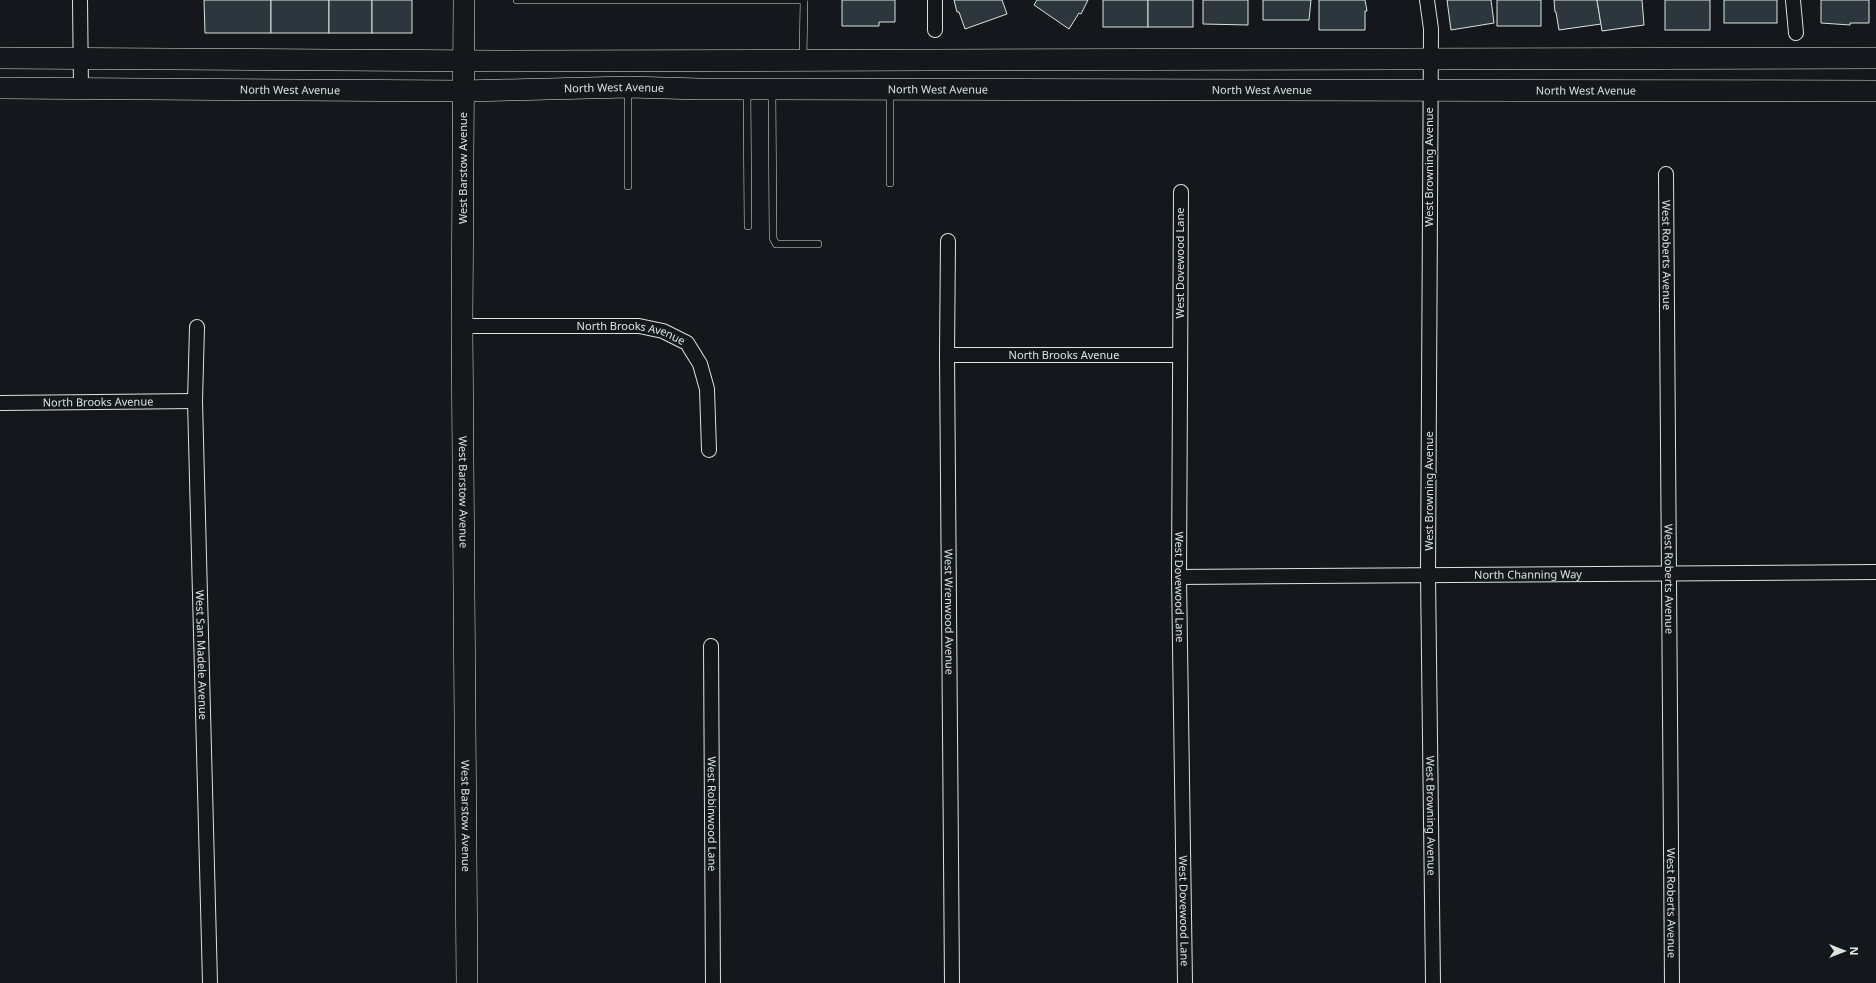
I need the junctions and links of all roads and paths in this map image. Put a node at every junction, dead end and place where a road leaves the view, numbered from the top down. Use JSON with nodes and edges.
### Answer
{"nodes":[{"id":1,"x":80,"y":0,"type":"edge"},
{"id":2,"x":464,"y":0,"type":"edge"},
{"id":3,"x":517,"y":0,"type":"edge"},
{"id":4,"x":804,"y":0,"type":"edge"},
{"id":5,"x":935,"y":0,"type":"edge"},
{"id":6,"x":1427,"y":0,"type":"edge"},
{"id":7,"x":1793,"y":0,"type":"edge"},
{"id":8,"x":935,"y":30,"type":"dead end"},
{"id":9,"x":1796,"y":33,"type":"dead end"},
{"id":10,"x":0,"y":58,"type":"edge"},
{"id":11,"x":80,"y":58,"type":"junction"},
{"id":12,"x":1876,"y":58,"type":"edge"},
{"id":13,"x":1430,"y":59,"type":"junction"},
{"id":14,"x":464,"y":61,"type":"junction"},
{"id":15,"x":803,"y":61,"type":"junction"},
{"id":16,"x":1876,"y":78,"type":"edge"},
{"id":17,"x":628,"y":87,"type":"junction"},
{"id":18,"x":0,"y":88,"type":"edge"},
{"id":19,"x":80,"y":88,"type":"junction"},
{"id":20,"x":747,"y":89,"type":"junction"},
{"id":21,"x":772,"y":89,"type":"junction"},
{"id":22,"x":890,"y":89,"type":"junction"},
{"id":23,"x":464,"y":91,"type":"junction"},
{"id":24,"x":1430,"y":91,"type":"junction"},
{"id":25,"x":1683,"y":91,"type":"junction"},
{"id":26,"x":1876,"y":91,"type":"edge"},
{"id":27,"x":1666,"y":174,"type":"dead end"},
{"id":28,"x":890,"y":183,"type":"dead end"},
{"id":29,"x":628,"y":186,"type":"dead end"},
{"id":30,"x":1181,"y":192,"type":"dead end"},
{"id":31,"x":748,"y":226,"type":"dead end"},
{"id":32,"x":948,"y":241,"type":"dead end"},
{"id":33,"x":818,"y":244,"type":"dead end"},
{"id":34,"x":462,"y":326,"type":"junction"},
{"id":35,"x":197,"y":327,"type":"dead end"},
{"id":36,"x":947,"y":355,"type":"junction"},
{"id":37,"x":1180,"y":355,"type":"junction"},
{"id":38,"x":195,"y":401,"type":"junction"},
{"id":39,"x":0,"y":403,"type":"edge"},
{"id":40,"x":709,"y":450,"type":"dead end"},
{"id":41,"x":1669,"y":572,"type":"junction"},
{"id":42,"x":1876,"y":572,"type":"edge"},
{"id":43,"x":1428,"y":575,"type":"junction"},
{"id":44,"x":1179,"y":577,"type":"junction"},
{"id":45,"x":711,"y":646,"type":"dead end"},
{"id":46,"x":210,"y":983,"type":"edge"},
{"id":47,"x":467,"y":983,"type":"edge"},
{"id":48,"x":713,"y":983,"type":"edge"},
{"id":49,"x":952,"y":983,"type":"edge"},
{"id":50,"x":1185,"y":983,"type":"edge"},
{"id":51,"x":1433,"y":983,"type":"edge"},
{"id":52,"x":1672,"y":983,"type":"edge"}],
"edges":[{"from":1,"to":11,"type":"street"},
{"from":2,"to":14,"type":"main road","name":"West Barstow Avenue"},
{"from":3,"to":4,"type":"lane"},
{"from":4,"to":15,"type":"lane"},
{"from":5,"to":8,"type":"street"},
{"from":6,"to":13,"type":"street","name":"West Browning Avenue"},
{"from":7,"to":9,"type":"street"},
{"from":10,"to":11,"type":"main road"},
{"from":11,"to":14,"type":"main road"},
{"from":11,"to":19,"type":"street"},
{"from":12,"to":13,"type":"main road"},
{"from":13,"to":15,"type":"main road"},
{"from":13,"to":24,"type":"street","name":"West Browning Avenue"},
{"from":14,"to":15,"type":"main road"},
{"from":14,"to":23,"type":"main road","name":"West Barstow Avenue"},
{"from":16,"to":25,"type":"main road"},
{"from":17,"to":20,"type":"main road","name":"North West Avenue"},
{"from":17,"to":23,"type":"main road","name":"North West Avenue"},
{"from":17,"to":29,"type":"lane"},
{"from":18,"to":19,"type":"main road","name":"North West Avenue"},
{"from":19,"to":23,"type":"main road","name":"North West Avenue"},
{"from":20,"to":21,"type":"main road","name":"North West Avenue"},
{"from":20,"to":31,"type":"lane"},
{"from":21,"to":22,"type":"main road","name":"North West Avenue"},
{"from":21,"to":33,"type":"lane"},
{"from":22,"to":24,"type":"main road","name":"North West Avenue"},
{"from":22,"to":28,"type":"lane"},
{"from":23,"to":34,"type":"main road","name":"West Barstow Avenue"},
{"from":24,"to":25,"type":"main road","name":"North West Avenue"},
{"from":24,"to":43,"type":"street","name":"West Browning Avenue"},
{"from":25,"to":26,"type":"main road","name":"North West Avenue"},
{"from":27,"to":41,"type":"street","name":"West Roberts Avenue"},
{"from":30,"to":37,"type":"street","name":"West Dovewood Lane"},
{"from":32,"to":36,"type":"street","name":"West Wrenwood Avenue"},
{"from":34,"to":40,"type":"street","name":"North Brooks Avenue"},
{"from":34,"to":47,"type":"main road","name":"West Barstow Avenue"},
{"from":35,"to":38,"type":"street","name":"West San Madele Avenue"},
{"from":36,"to":37,"type":"street","name":"North Brooks Avenue"},
{"from":36,"to":49,"type":"street","name":"West Wrenwood Avenue"},
{"from":37,"to":44,"type":"street","name":"West Dovewood Lane"},
{"from":38,"to":39,"type":"street","name":"North Brooks Avenue"},
{"from":38,"to":46,"type":"street","name":"West San Madele Avenue"},
{"from":41,"to":42,"type":"street","name":"North Channing Way"},
{"from":41,"to":43,"type":"street","name":"North Channing Way"},
{"from":41,"to":52,"type":"street","name":"West Roberts Avenue"},
{"from":43,"to":44,"type":"street","name":"North Channing Way"},
{"from":43,"to":51,"type":"street","name":"West Browning Avenue"},
{"from":44,"to":50,"type":"street","name":"West Dovewood Lane"},
{"from":45,"to":48,"type":"street","name":"West Robinwood Lane"}]}
